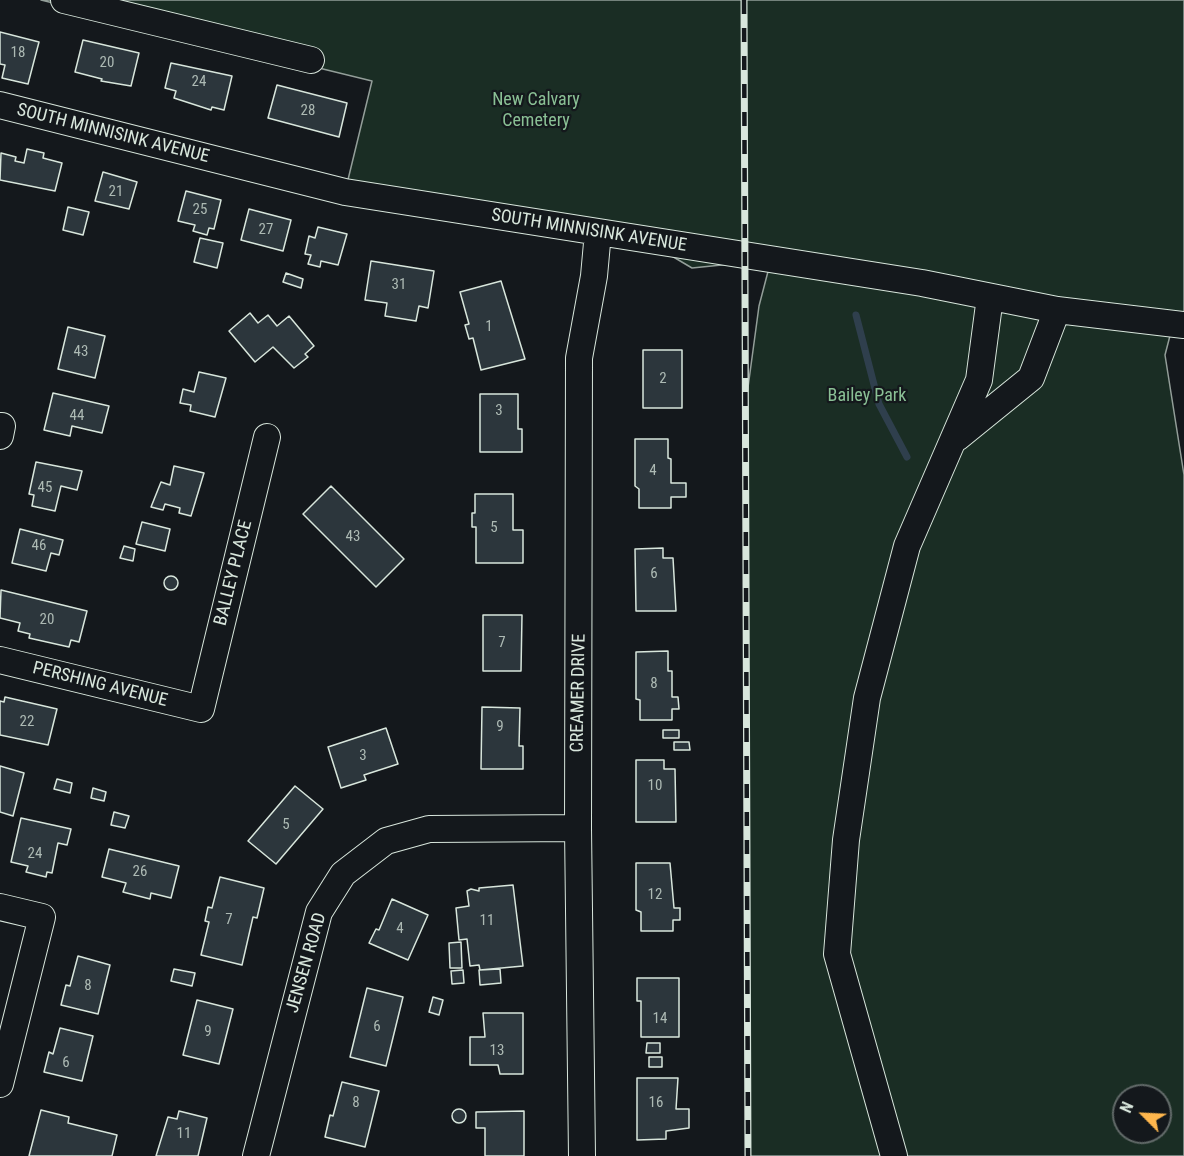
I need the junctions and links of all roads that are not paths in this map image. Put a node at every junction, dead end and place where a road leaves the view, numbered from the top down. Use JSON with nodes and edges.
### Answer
{"nodes":[{"id":1,"x":64,"y":0,"type":"edge"},
{"id":2,"x":311,"y":60,"type":"dead end"},
{"id":3,"x":0,"y":105,"type":"edge"},
{"id":4,"x":598,"y":232,"type":"junction"},
{"id":5,"x":990,"y":297,"type":"junction"},
{"id":6,"x":1057,"y":310,"type":"junction"},
{"id":7,"x":1184,"y":325,"type":"edge"},
{"id":8,"x":267,"y":437,"type":"dead end"},
{"id":9,"x":955,"y":441,"type":"junction"},
{"id":10,"x":0,"y":660,"type":"edge"},
{"id":11,"x":201,"y":709,"type":"joint"},
{"id":12,"x":578,"y":828,"type":"junction"},
{"id":13,"x":0,"y":907,"type":"edge"},
{"id":14,"x":0,"y":1084,"type":"edge"},
{"id":15,"x":256,"y":1156,"type":"edge"},
{"id":16,"x":582,"y":1156,"type":"edge"},
{"id":17,"x":894,"y":1156,"type":"edge"}],
"edges":[{"from":1,"to":2,"type":"street"},
{"from":3,"to":4,"type":"street","name":"SOUTH MINNISINK AVENUE"},
{"from":4,"to":5,"type":"street","name":"SOUTH MINNISINK AVENUE"},
{"from":4,"to":12,"type":"street","name":"CREAMER DRIVE"},
{"from":5,"to":6,"type":"street","name":"SOUTH MINNISINK AVENUE"},
{"from":5,"to":9,"type":"street"},
{"from":6,"to":7,"type":"street","name":"SOUTH MINNISINK AVENUE"},
{"from":6,"to":9,"type":"street"},
{"from":8,"to":11,"type":"street","name":"BALLEY PLACE"},
{"from":9,"to":17,"type":"street"},
{"from":10,"to":11,"type":"street","name":"PERSHING AVENUE"},
{"from":12,"to":15,"type":"street","name":"JENSEN ROAD"},
{"from":12,"to":16,"type":"street","name":"CREAMER DRIVE"},
{"from":13,"to":14,"type":"street"}]}
